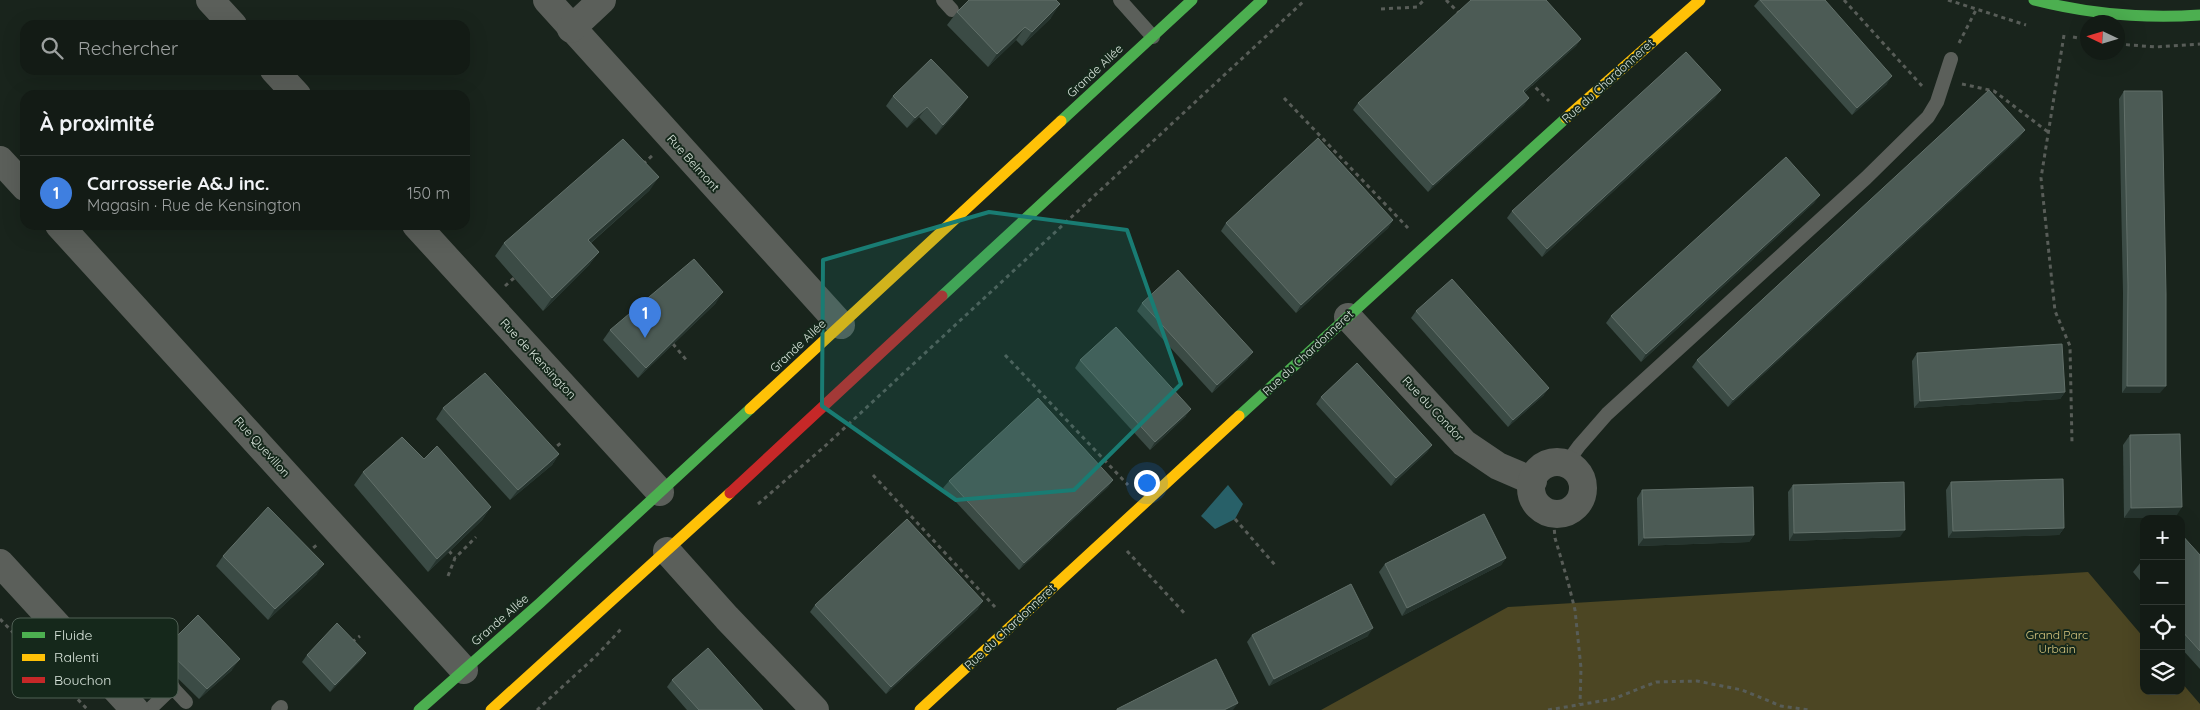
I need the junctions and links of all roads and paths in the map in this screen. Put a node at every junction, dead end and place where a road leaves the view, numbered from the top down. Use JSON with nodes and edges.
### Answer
{"nodes":[{"id":1,"x":210,"y":0,"type":"edge"},
{"id":2,"x":547,"y":0,"type":"edge"},
{"id":3,"x":602,"y":0,"type":"edge"},
{"id":4,"x":1120,"y":0,"type":"edge"},
{"id":5,"x":1192,"y":0,"type":"edge"},
{"id":6,"x":1262,"y":0,"type":"edge"},
{"id":7,"x":1305,"y":0,"type":"edge"},
{"id":8,"x":1424,"y":0,"type":"edge"},
{"id":9,"x":1446,"y":0,"type":"edge"},
{"id":10,"x":1700,"y":0,"type":"edge"},
{"id":11,"x":1844,"y":0,"type":"edge"},
{"id":12,"x":1948,"y":0,"type":"edge"},
{"id":13,"x":2034,"y":0,"type":"edge"},
{"id":14,"x":1381,"y":9,"type":"dead end"},
{"id":15,"x":1976,"y":10,"type":"junction"},
{"id":16,"x":2200,"y":15,"type":"edge"},
{"id":17,"x":228,"y":20,"type":"edge"},
{"id":18,"x":1467,"y":21,"type":"edge"},
{"id":19,"x":2032,"y":27,"type":"dead end"},
{"id":20,"x":571,"y":29,"type":"junction"},
{"id":21,"x":2055,"y":33,"type":"dead end"},
{"id":22,"x":2064,"y":35,"type":"junction"},
{"id":23,"x":1153,"y":36,"type":"junction"},
{"id":24,"x":2080,"y":38,"type":"edge"},
{"id":25,"x":2200,"y":44,"type":"edge"},
{"id":26,"x":2125,"y":45,"type":"edge"},
{"id":27,"x":1951,"y":59,"type":"joint"},
{"id":28,"x":279,"y":75,"type":"edge"},
{"id":29,"x":1523,"y":76,"type":"edge"},
{"id":30,"x":1944,"y":80,"type":"junction"},
{"id":31,"x":292,"y":90,"type":"edge"},
{"id":32,"x":1284,"y":98,"type":"dead end"},
{"id":33,"x":1937,"y":102,"type":"junction"},
{"id":34,"x":1567,"y":118,"type":"junction"},
{"id":35,"x":2048,"y":132,"type":"junction"},
{"id":36,"x":0,"y":160,"type":"edge"},
{"id":37,"x":20,"y":182,"type":"edge"},
{"id":38,"x":64,"y":230,"type":"edge"},
{"id":39,"x":421,"y":230,"type":"edge"},
{"id":40,"x":1425,"y":245,"type":"junction"},
{"id":41,"x":1348,"y":317,"type":"junction"},
{"id":42,"x":841,"y":325,"type":"junction"},
{"id":43,"x":673,"y":344,"type":"edge"},
{"id":44,"x":1005,"y":355,"type":"dead end"},
{"id":45,"x":688,"y":362,"type":"dead end"},
{"id":46,"x":562,"y":442,"type":"dead end"},
{"id":47,"x":2072,"y":442,"type":"dead end"},
{"id":48,"x":544,"y":456,"type":"edge"},
{"id":49,"x":1566,"y":464,"type":"junction"},
{"id":50,"x":873,"y":475,"type":"dead end"},
{"id":51,"x":1533,"y":481,"type":"junction"},
{"id":52,"x":660,"y":492,"type":"junction"},
{"id":53,"x":1145,"y":503,"type":"junction"},
{"id":54,"x":757,"y":505,"type":"dead end"},
{"id":55,"x":1553,"y":514,"type":"junction"},
{"id":56,"x":1235,"y":519,"type":"dead end"},
{"id":57,"x":1111,"y":534,"type":"junction"},
{"id":58,"x":476,"y":537,"type":"edge"},
{"id":59,"x":449,"y":551,"type":"edge"},
{"id":60,"x":666,"y":551,"type":"junction"},
{"id":61,"x":455,"y":558,"type":"junction"},
{"id":62,"x":0,"y":563,"type":"edge"},
{"id":63,"x":1275,"y":565,"type":"dead end"},
{"id":64,"x":448,"y":576,"type":"dead end"},
{"id":65,"x":1186,"y":615,"type":"dead end"},
{"id":66,"x":52,"y":618,"type":"edge"},
{"id":67,"x":0,"y":619,"type":"edge"},
{"id":68,"x":627,"y":623,"type":"dead end"},
{"id":69,"x":1011,"y":626,"type":"junction"},
{"id":70,"x":12,"y":631,"type":"edge"},
{"id":71,"x":360,"y":636,"type":"dead end"},
{"id":72,"x":347,"y":645,"type":"edge"},
{"id":73,"x":464,"y":670,"type":"junction"},
{"id":74,"x":178,"y":693,"type":"edge"},
{"id":75,"x":76,"y":698,"type":"edge"},
{"id":76,"x":153,"y":698,"type":"edge"},
{"id":77,"x":186,"y":702,"type":"dead end"},
{"id":78,"x":1580,"y":704,"type":"junction"},
{"id":79,"x":137,"y":707,"type":"edge"},
{"id":80,"x":88,"y":710,"type":"edge"},
{"id":81,"x":419,"y":710,"type":"edge"},
{"id":82,"x":491,"y":710,"type":"edge"},
{"id":83,"x":538,"y":710,"type":"edge"},
{"id":84,"x":815,"y":710,"type":"edge"},
{"id":85,"x":920,"y":710,"type":"edge"},
{"id":86,"x":1548,"y":710,"type":"edge"},
{"id":87,"x":1809,"y":710,"type":"edge"}],
"edges":[{"from":1,"to":17,"type":"street"},
{"from":2,"to":20,"type":"street","name":"Rue Belmont"},
{"from":3,"to":20,"type":"street"},
{"from":4,"to":23,"type":"lane"},
{"from":5,"to":23,"type":"main road","name":"Grande Allée"},
{"from":6,"to":60,"type":"main road"},
{"from":7,"to":54,"type":"path"},
{"from":8,"to":14,"type":"path"},
{"from":9,"to":18,"type":"path"},
{"from":10,"to":34,"type":"main road","name":"Rue du Chardonneret"},
{"from":11,"to":33,"type":"path"},
{"from":12,"to":15,"type":"path"},
{"from":13,"to":16,"type":"main road"},
{"from":15,"to":19,"type":"path"},
{"from":15,"to":27,"type":"path"},
{"from":20,"to":42,"type":"street","name":"Rue Belmont"},
{"from":21,"to":22,"type":"path"},
{"from":22,"to":24,"type":"path"},
{"from":22,"to":35,"type":"path"},
{"from":23,"to":42,"type":"main road","name":"Grande Allée"},
{"from":25,"to":26,"type":"path"},
{"from":27,"to":30,"type":"lane"},
{"from":28,"to":31,"type":"street"},
{"from":29,"to":34,"type":"path"},
{"from":30,"to":33,"type":"lane"},
{"from":30,"to":35,"type":"path"},
{"from":32,"to":40,"type":"path"},
{"from":33,"to":49,"type":"lane"},
{"from":34,"to":40,"type":"main road","name":"Rue du Chardonneret"},
{"from":35,"to":47,"type":"path"},
{"from":36,"to":37,"type":"street"},
{"from":38,"to":73,"type":"street","name":"Rue Quevillon"},
{"from":39,"to":52,"type":"street","name":"Rue de Kensington"},
{"from":40,"to":41,"type":"main road","name":"Rue du Chardonneret"},
{"from":41,"to":51,"type":"street","name":"Rue du Condor"},
{"from":41,"to":53,"type":"main road","name":"Rue du Chardonneret"},
{"from":42,"to":52,"type":"main road","name":"Grande Allée"},
{"from":43,"to":45,"type":"path"},
{"from":44,"to":53,"type":"path"},
{"from":46,"to":48,"type":"path"},
{"from":49,"to":51,"type":"street"},
{"from":49,"to":55,"type":"street"},
{"from":50,"to":69,"type":"path"},
{"from":51,"to":55,"type":"street"},
{"from":52,"to":73,"type":"main road","name":"Grande Allée"},
{"from":53,"to":57,"type":"main road","name":"Rue du Chardonneret"},
{"from":55,"to":78,"type":"path"},
{"from":56,"to":63,"type":"path"},
{"from":57,"to":65,"type":"path"},
{"from":57,"to":69,"type":"main road","name":"Rue du Chardonneret"},
{"from":58,"to":61,"type":"path"},
{"from":59,"to":61,"type":"path"},
{"from":60,"to":82,"type":"main road"},
{"from":60,"to":84,"type":"street"},
{"from":61,"to":64,"type":"path"},
{"from":62,"to":66,"type":"street"},
{"from":67,"to":70,"type":"path"},
{"from":68,"to":83,"type":"path"},
{"from":69,"to":85,"type":"main road","name":"Rue du Chardonneret"},
{"from":71,"to":72,"type":"path"},
{"from":73,"to":81,"type":"main road","name":"Grande Allée"},
{"from":74,"to":77,"type":"lane"},
{"from":75,"to":80,"type":"path"},
{"from":76,"to":79,"type":"lane"},
{"from":78,"to":86,"type":"path"},
{"from":78,"to":87,"type":"path"}]}
